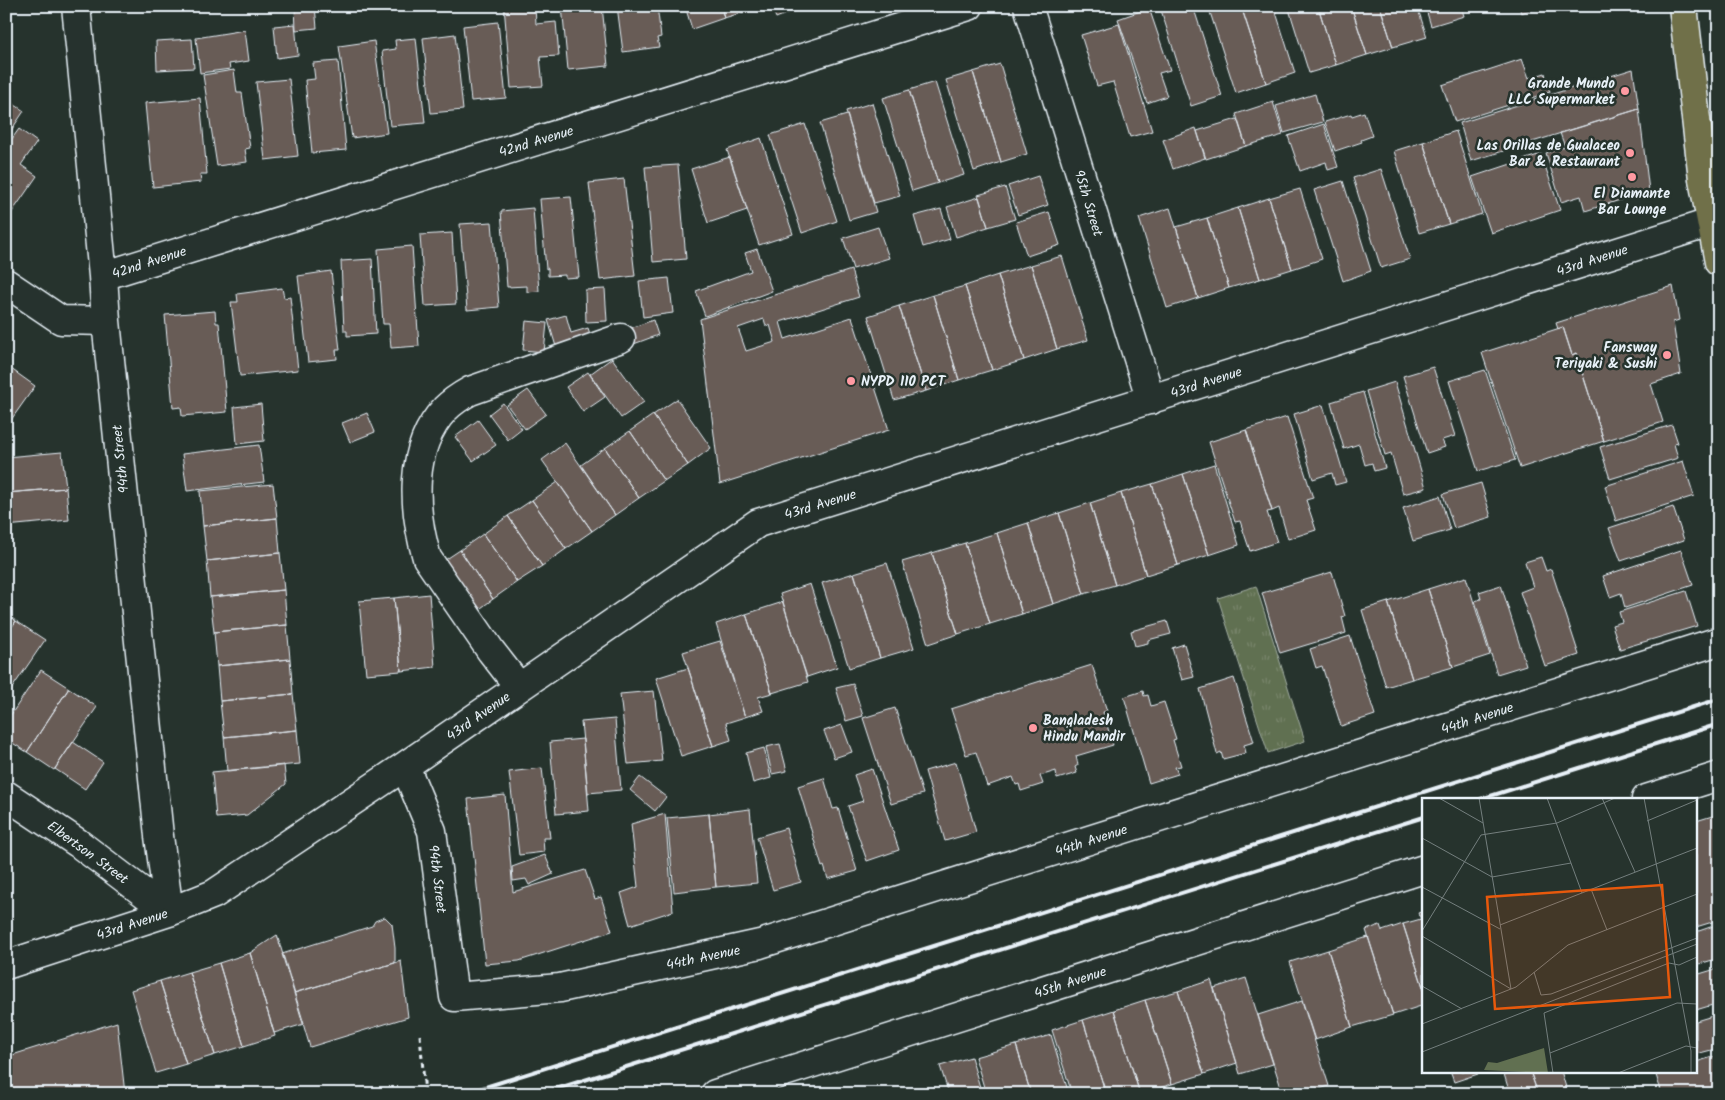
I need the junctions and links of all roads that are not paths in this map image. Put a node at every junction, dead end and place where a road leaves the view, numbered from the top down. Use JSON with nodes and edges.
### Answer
{"nodes":[{"id":1,"x":76,"y":6,"type":"edge"},
{"id":2,"x":969,"y":6,"type":"edge"},
{"id":3,"x":1028,"y":6,"type":"edge"},
{"id":4,"x":1683,"y":6,"type":"edge"},
{"id":5,"x":933,"y":12,"type":"edge"},
{"id":6,"x":1715,"y":221,"type":"edge"},
{"id":7,"x":1719,"y":262,"type":"edge"},
{"id":8,"x":103,"y":276,"type":"junction"},
{"id":9,"x":6,"y":283,"type":"edge"},
{"id":10,"x":106,"y":321,"type":"junction"},
{"id":11,"x":621,"y":338,"type":"dead end"},
{"id":12,"x":1151,"y":400,"type":"junction"},
{"id":13,"x":1719,"y":641,"type":"edge"},
{"id":14,"x":519,"y":687,"type":"junction"},
{"id":15,"x":405,"y":766,"type":"junction"},
{"id":16,"x":1719,"y":776,"type":"edge"},
{"id":17,"x":6,"y":794,"type":"edge"},
{"id":18,"x":1649,"y":798,"type":"edge"},
{"id":19,"x":1422,"y":870,"type":"edge"},
{"id":20,"x":169,"y":912,"type":"junction"},
{"id":21,"x":6,"y":965,"type":"edge"},
{"id":22,"x":454,"y":997,"type":"joint"},
{"id":23,"x":715,"y":1094,"type":"edge"}],
"edges":[{"from":1,"to":8,"type":"street","name":"94th Street"},
{"from":2,"to":5,"type":"street","name":"42nd Avenue"},
{"from":3,"to":12,"type":"street","name":"95th Street"},
{"from":4,"to":6,"type":"main road"},
{"from":5,"to":8,"type":"street","name":"42nd Avenue"},
{"from":6,"to":7,"type":"main road"},
{"from":6,"to":12,"type":"street","name":"43rd Avenue"},
{"from":8,"to":10,"type":"street","name":"94th Street"},
{"from":9,"to":10,"type":"street"},
{"from":10,"to":20,"type":"street","name":"94th Street"},
{"from":11,"to":14,"type":"street"},
{"from":12,"to":14,"type":"street","name":"43rd Avenue"},
{"from":13,"to":22,"type":"street","name":"44th Avenue"},
{"from":14,"to":15,"type":"street","name":"43rd Avenue"},
{"from":15,"to":20,"type":"street","name":"43rd Avenue"},
{"from":15,"to":22,"type":"street","name":"94th Street"},
{"from":16,"to":18,"type":"street"},
{"from":17,"to":20,"type":"street","name":"Elbertson Street"},
{"from":19,"to":23,"type":"street","name":"45th Avenue"},
{"from":20,"to":21,"type":"street","name":"43rd Avenue"}]}
